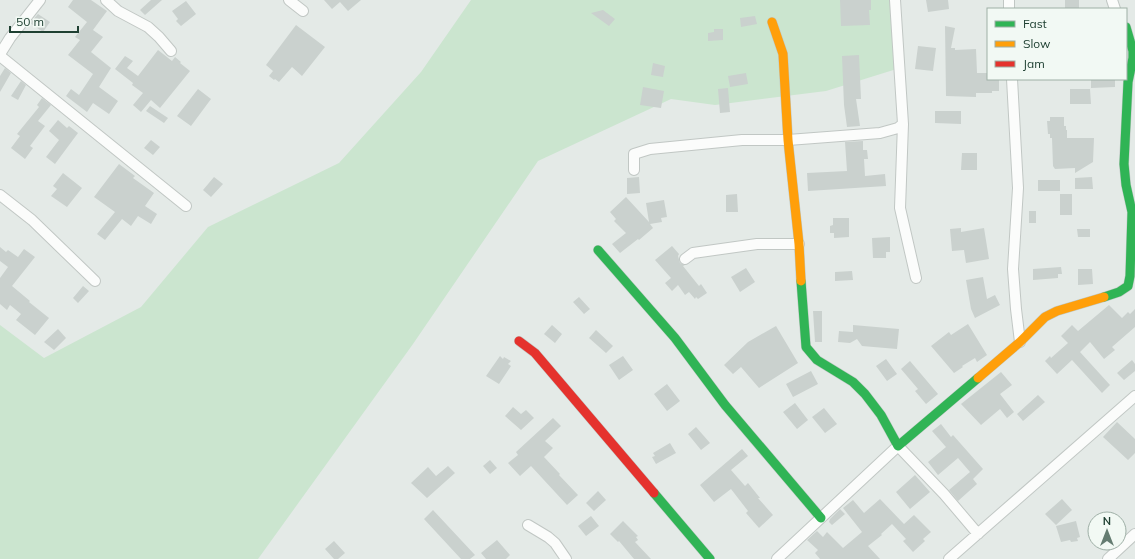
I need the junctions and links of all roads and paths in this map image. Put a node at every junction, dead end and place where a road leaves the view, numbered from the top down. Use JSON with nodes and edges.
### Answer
{"nodes":[{"id":1,"x":40,"y":0,"type":"edge"},
{"id":2,"x":106,"y":0,"type":"edge"},
{"id":3,"x":289,"y":0,"type":"edge"},
{"id":4,"x":895,"y":0,"type":"edge"},
{"id":5,"x":304,"y":12,"type":"dead end"},
{"id":6,"x":772,"y":22,"type":"dead end"},
{"id":7,"x":1127,"y":30,"type":"edge"},
{"id":8,"x":171,"y":51,"type":"dead end"},
{"id":9,"x":1134,"y":51,"type":"edge"},
{"id":10,"x":0,"y":55,"type":"edge"},
{"id":11,"x":1012,"y":80,"type":"edge"},
{"id":12,"x":904,"y":124,"type":"junction"},
{"id":13,"x":788,"y":140,"type":"junction"},
{"id":14,"x":634,"y":170,"type":"dead end"},
{"id":15,"x":0,"y":195,"type":"edge"},
{"id":16,"x":186,"y":206,"type":"dead end"},
{"id":17,"x":799,"y":244,"type":"junction"},
{"id":18,"x":598,"y":250,"type":"dead end"},
{"id":19,"x":685,"y":258,"type":"dead end"},
{"id":20,"x":916,"y":278,"type":"dead end"},
{"id":21,"x":95,"y":281,"type":"dead end"},
{"id":22,"x":519,"y":341,"type":"dead end"},
{"id":23,"x":1020,"y":342,"type":"junction"},
{"id":24,"x":1135,"y":396,"type":"edge"},
{"id":25,"x":898,"y":446,"type":"junction"},
{"id":26,"x":821,"y":518,"type":"junction"},
{"id":27,"x":528,"y":526,"type":"dead end"},
{"id":28,"x":978,"y":534,"type":"junction"},
{"id":29,"x":1135,"y":534,"type":"edge"},
{"id":30,"x":566,"y":559,"type":"edge"},
{"id":31,"x":710,"y":559,"type":"edge"},
{"id":32,"x":777,"y":559,"type":"edge"},
{"id":33,"x":949,"y":559,"type":"edge"},
{"id":34,"x":1108,"y":559,"type":"edge"}],
"edges":[{"from":1,"to":10,"type":"street"},
{"from":2,"to":8,"type":"street"},
{"from":3,"to":5,"type":"street"},
{"from":4,"to":12,"type":"street"},
{"from":6,"to":13,"type":"street"},
{"from":7,"to":9,"type":"street"},
{"from":9,"to":23,"type":"street"},
{"from":10,"to":16,"type":"street"},
{"from":11,"to":23,"type":"street"},
{"from":12,"to":13,"type":"street"},
{"from":12,"to":20,"type":"street"},
{"from":13,"to":14,"type":"street"},
{"from":13,"to":17,"type":"street"},
{"from":15,"to":21,"type":"street"},
{"from":17,"to":19,"type":"street"},
{"from":17,"to":25,"type":"street"},
{"from":18,"to":26,"type":"street"},
{"from":22,"to":31,"type":"street"},
{"from":23,"to":25,"type":"street"},
{"from":24,"to":28,"type":"street"},
{"from":25,"to":26,"type":"street"},
{"from":25,"to":28,"type":"street"},
{"from":26,"to":32,"type":"street"},
{"from":27,"to":30,"type":"street"},
{"from":28,"to":33,"type":"street"},
{"from":29,"to":34,"type":"street"}]}
